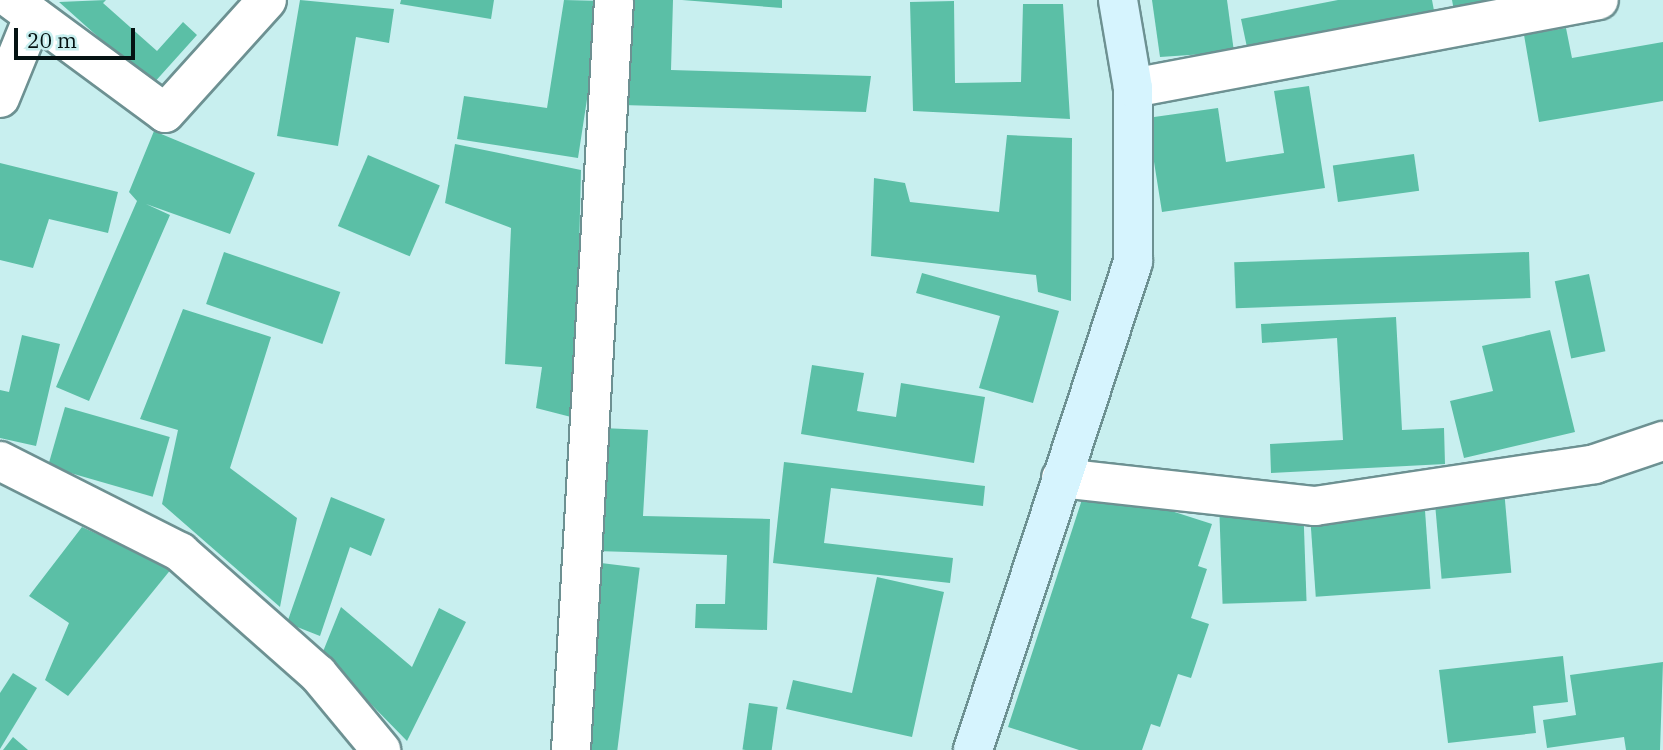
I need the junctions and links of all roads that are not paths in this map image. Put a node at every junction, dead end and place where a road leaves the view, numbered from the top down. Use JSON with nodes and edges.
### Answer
{"nodes":[{"id":1,"x":267,"y":0,"type":"edge"},
{"id":2,"x":614,"y":0,"type":"edge"},
{"id":3,"x":1118,"y":0,"type":"edge"},
{"id":4,"x":1600,"y":0,"type":"edge"},
{"id":5,"x":23,"y":8,"type":"edge"},
{"id":6,"x":1133,"y":88,"type":"junction"},
{"id":7,"x":0,"y":98,"type":"edge"},
{"id":8,"x":1663,"y":441,"type":"edge"},
{"id":9,"x":0,"y":461,"type":"edge"},
{"id":10,"x":1061,"y":478,"type":"junction"},
{"id":11,"x":381,"y":750,"type":"edge"},
{"id":12,"x":571,"y":750,"type":"edge"},
{"id":13,"x":973,"y":750,"type":"edge"}],
"edges":[{"from":1,"to":5,"type":"street"},
{"from":2,"to":12,"type":"street"},
{"from":3,"to":6,"type":"main road"},
{"from":4,"to":6,"type":"street"},
{"from":5,"to":7,"type":"street"},
{"from":6,"to":10,"type":"main road"},
{"from":8,"to":10,"type":"street"},
{"from":9,"to":11,"type":"street"},
{"from":10,"to":13,"type":"main road"}]}
